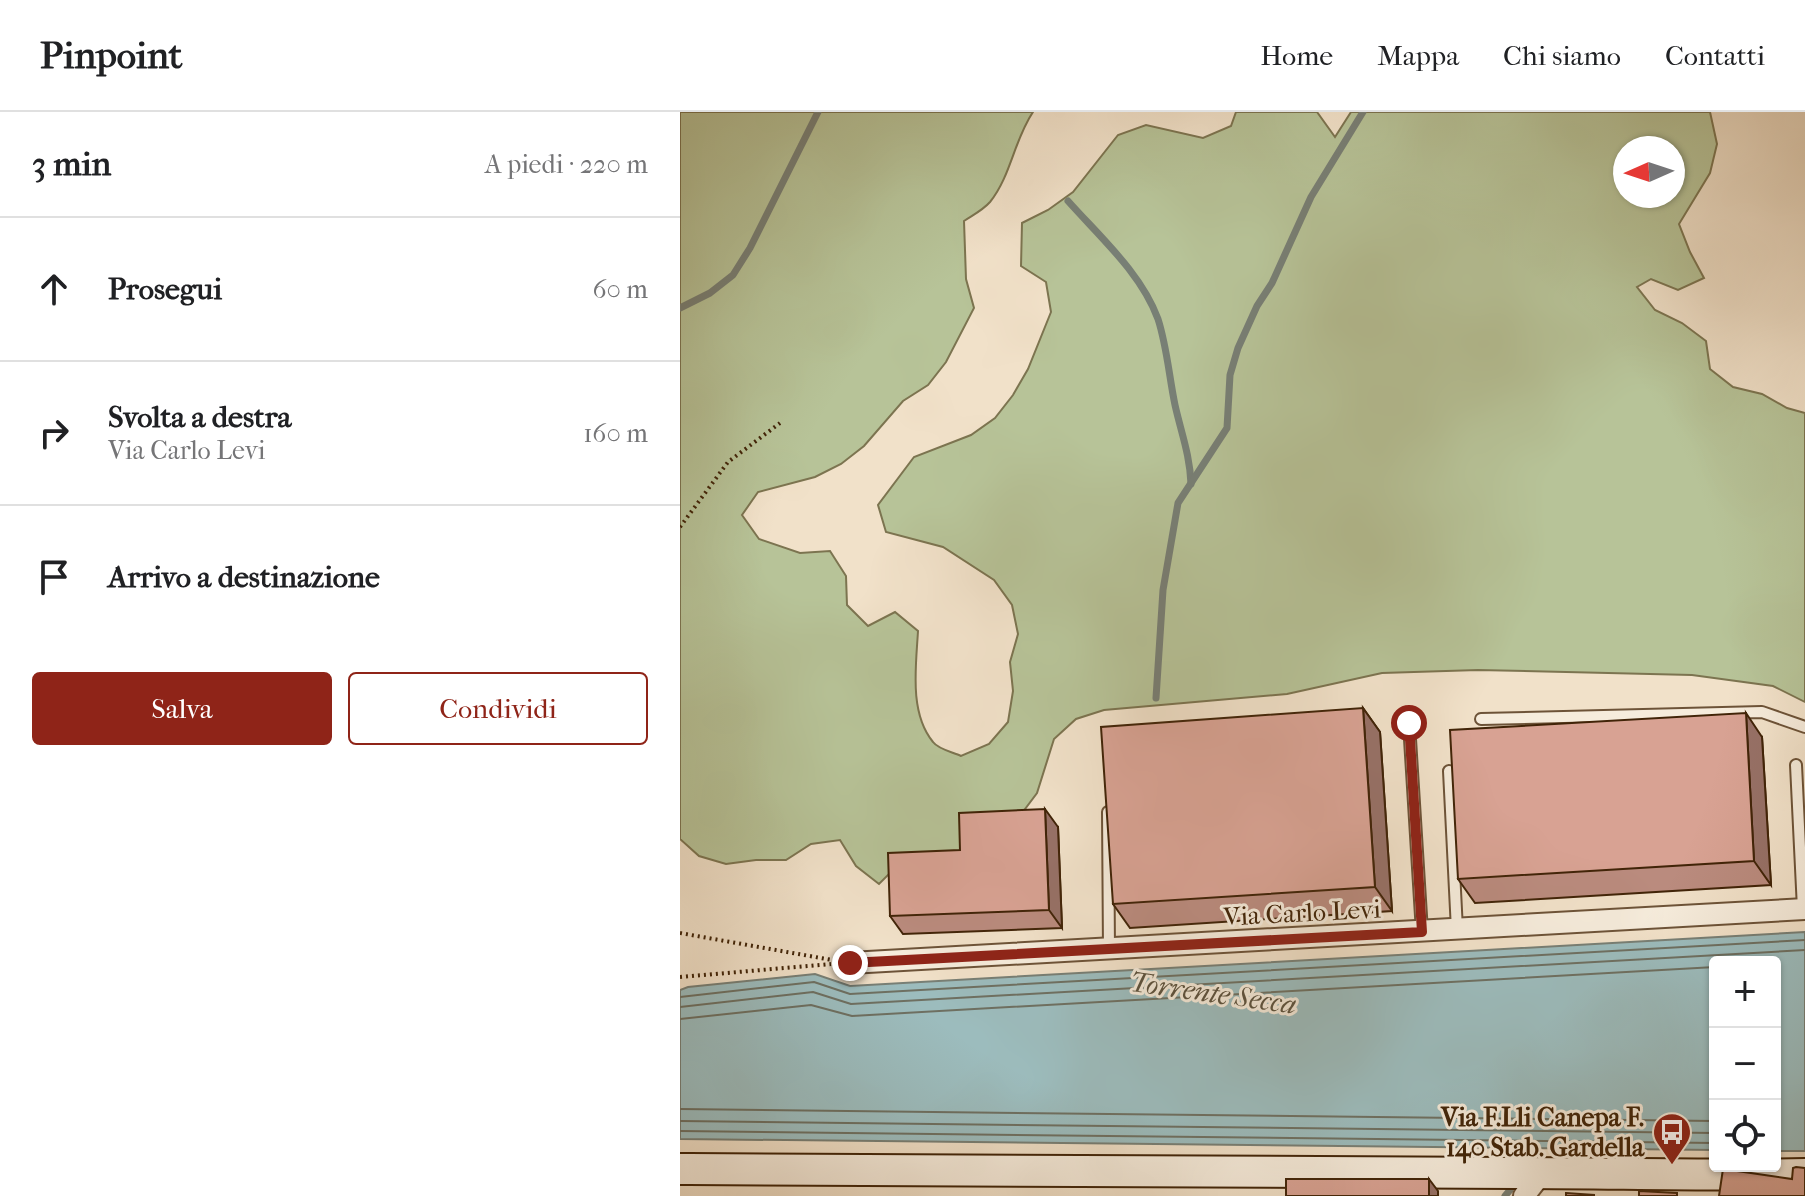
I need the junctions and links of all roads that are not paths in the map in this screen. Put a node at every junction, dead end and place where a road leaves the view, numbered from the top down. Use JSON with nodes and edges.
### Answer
{"nodes":[{"id":1,"x":1481,"y":719,"type":"dead end"},
{"id":2,"x":1409,"y":723,"type":"dead end"},
{"id":3,"x":1805,"y":727,"type":"edge"},
{"id":4,"x":1796,"y":765,"type":"dead end"},
{"id":5,"x":1449,"y":771,"type":"edge"},
{"id":6,"x":1108,"y":802,"type":"edge"},
{"id":7,"x":1804,"y":909,"type":"edge"},
{"id":8,"x":1457,"y":930,"type":"junction"},
{"id":9,"x":1422,"y":932,"type":"junction"},
{"id":10,"x":1109,"y":950,"type":"junction"},
{"id":11,"x":850,"y":963,"type":"road end"},
{"id":12,"x":680,"y":1169,"type":"edge"},
{"id":13,"x":1805,"y":1174,"type":"edge"},
{"id":14,"x":1533,"y":1185,"type":"edge"}],
"edges":[{"from":1,"to":3,"type":"lane"},
{"from":2,"to":9,"type":"lane"},
{"from":4,"to":7,"type":"lane"},
{"from":5,"to":8,"type":"lane"},
{"from":6,"to":10,"type":"lane"},
{"from":7,"to":8,"type":"street","name":"Via Carlo Levi"},
{"from":8,"to":9,"type":"street","name":"Via Carlo Levi"},
{"from":9,"to":10,"type":"street","name":"Via Carlo Levi"},
{"from":10,"to":11,"type":"street","name":"Via Carlo Levi"},
{"from":12,"to":14,"type":"main road"},
{"from":13,"to":14,"type":"main road"}]}
